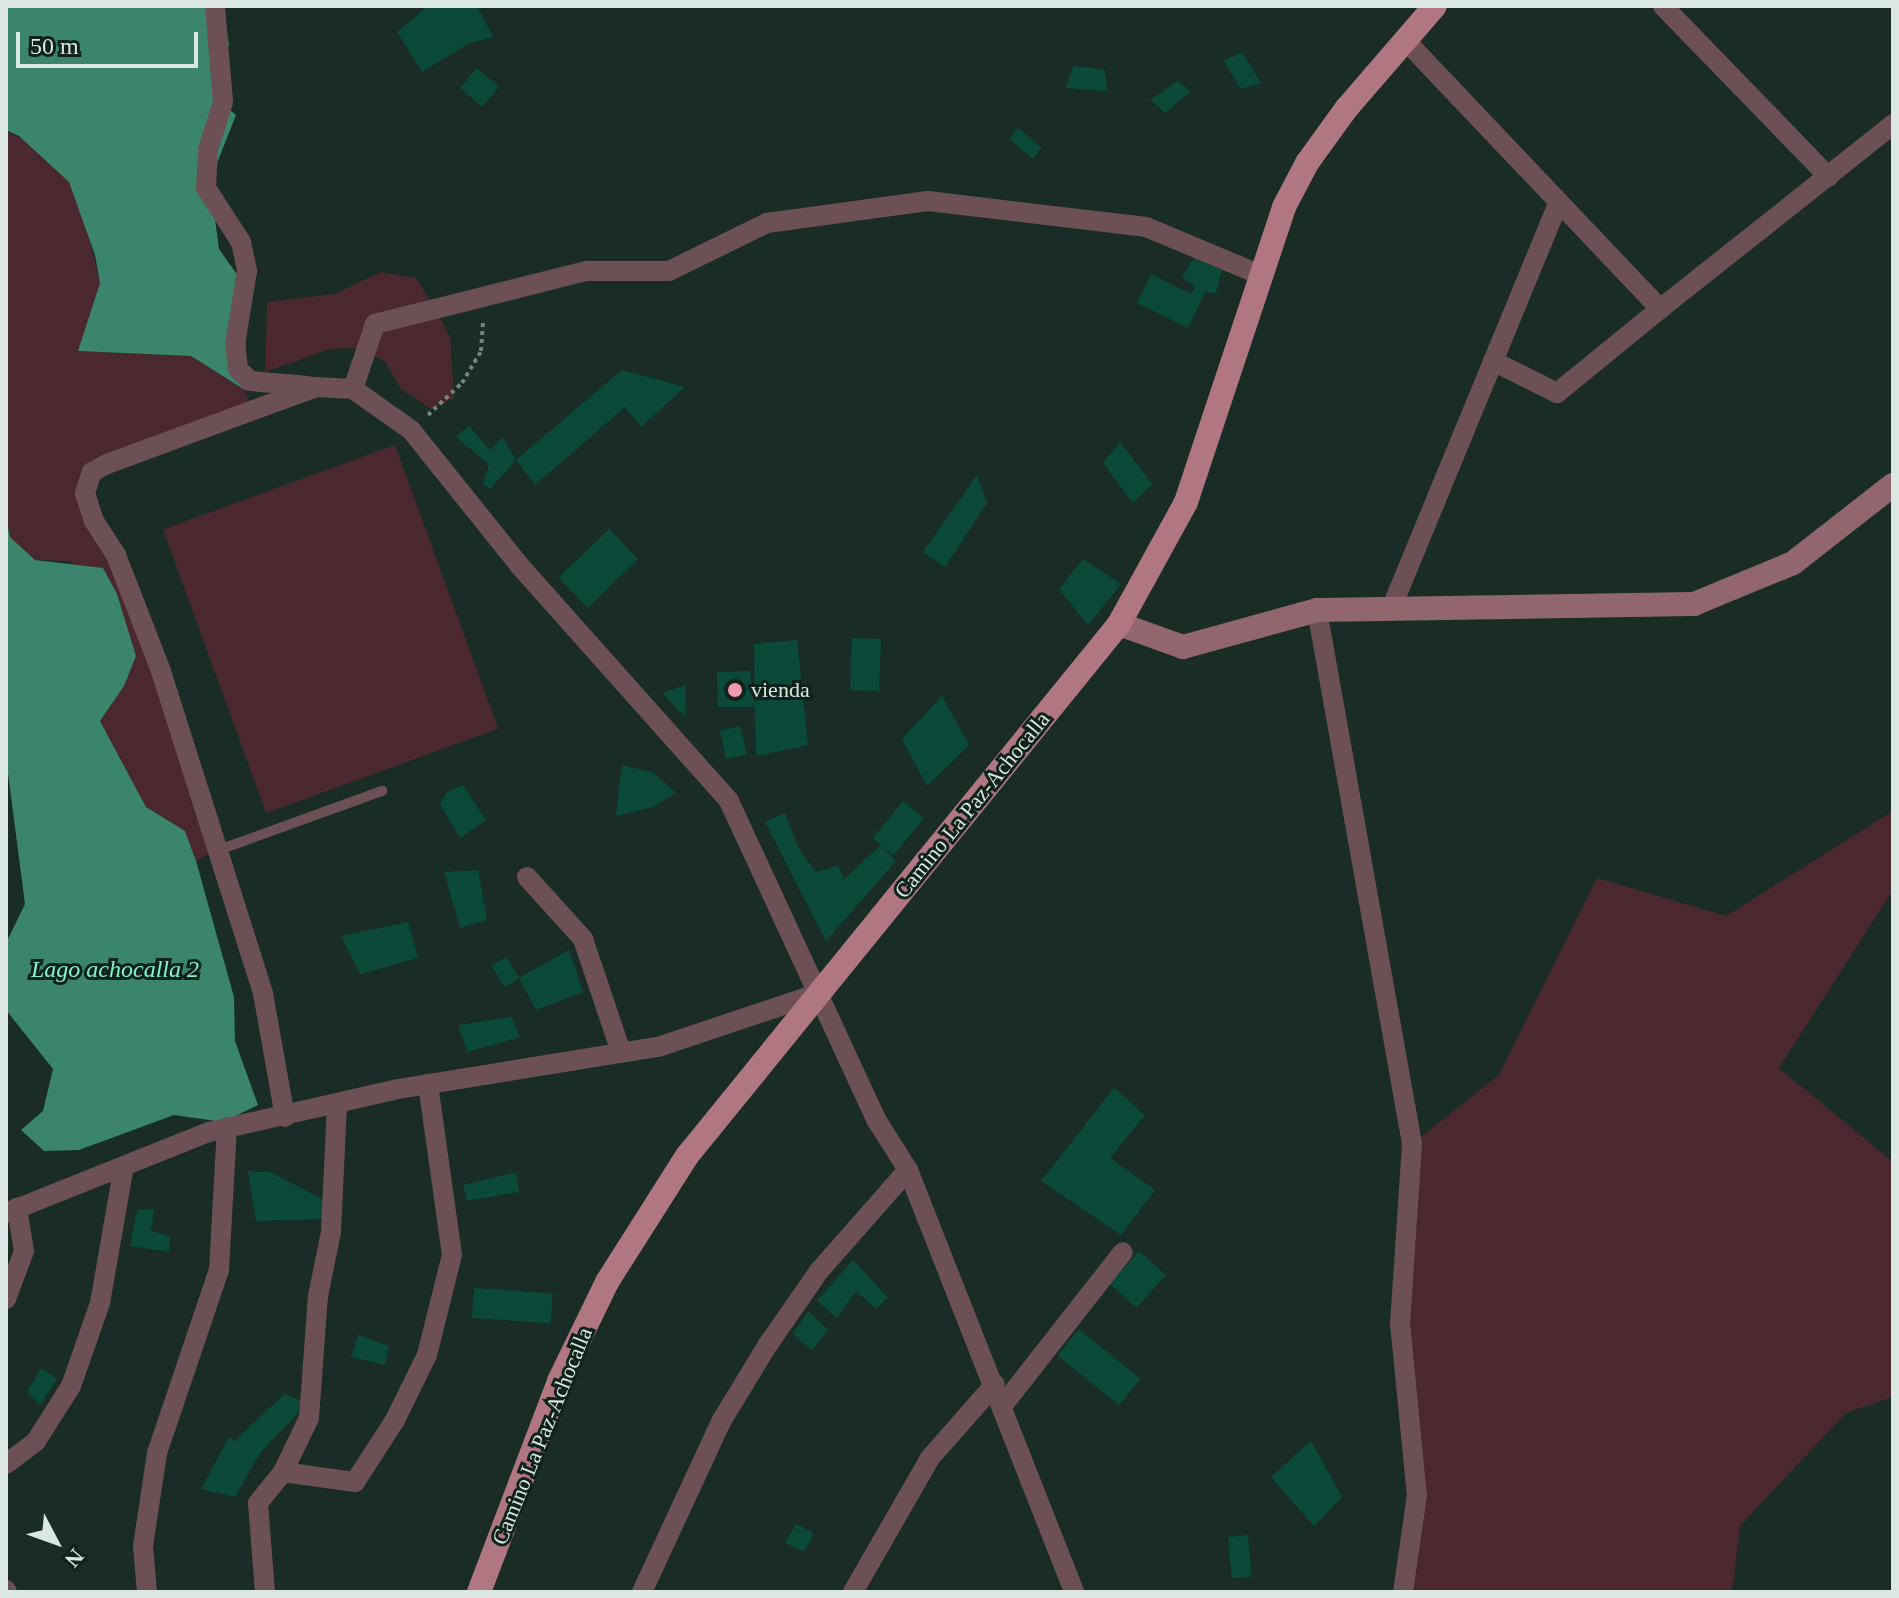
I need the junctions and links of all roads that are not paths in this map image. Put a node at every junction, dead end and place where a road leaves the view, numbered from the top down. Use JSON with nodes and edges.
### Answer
{"nodes":[{"id":1,"x":215,"y":6,"type":"edge"},
{"id":2,"x":1435,"y":6,"type":"edge"},
{"id":3,"x":1663,"y":6,"type":"edge"},
{"id":4,"x":1406,"y":41,"type":"junction"},
{"id":5,"x":1893,"y":124,"type":"edge"},
{"id":6,"x":1829,"y":177,"type":"junction"},
{"id":7,"x":1559,"y":202,"type":"junction"},
{"id":8,"x":1261,"y":275,"type":"junction"},
{"id":9,"x":1660,"y":309,"type":"junction"},
{"id":10,"x":1493,"y":361,"type":"junction"},
{"id":11,"x":316,"y":387,"type":"junction"},
{"id":12,"x":353,"y":389,"type":"junction"},
{"id":13,"x":1893,"y":485,"type":"edge"},
{"id":14,"x":1391,"y":609,"type":"junction"},
{"id":15,"x":1317,"y":610,"type":"junction"},
{"id":16,"x":1119,"y":624,"type":"junction"},
{"id":17,"x":382,"y":791,"type":"dead end"},
{"id":18,"x":214,"y":851,"type":"junction"},
{"id":19,"x":527,"y":877,"type":"dead end"},
{"id":20,"x":819,"y":993,"type":"junction"},
{"id":21,"x":621,"y":1052,"type":"junction"},
{"id":22,"x":428,"y":1084,"type":"junction"},
{"id":23,"x":337,"y":1103,"type":"junction"},
{"id":24,"x":285,"y":1117,"type":"junction"},
{"id":25,"x":227,"y":1127,"type":"junction"},
{"id":26,"x":124,"y":1166,"type":"junction"},
{"id":27,"x":908,"y":1170,"type":"junction"},
{"id":28,"x":11,"y":1210,"type":"edge"},
{"id":29,"x":1123,"y":1252,"type":"dead end"},
{"id":30,"x":6,"y":1299,"type":"edge"},
{"id":31,"x":995,"y":1384,"type":"junction"},
{"id":32,"x":1003,"y":1405,"type":"junction"},
{"id":33,"x":6,"y":1464,"type":"edge"},
{"id":34,"x":283,"y":1472,"type":"junction"},
{"id":35,"x":147,"y":1592,"type":"edge"},
{"id":36,"x":265,"y":1592,"type":"edge"},
{"id":37,"x":479,"y":1592,"type":"edge"},
{"id":38,"x":642,"y":1592,"type":"edge"},
{"id":39,"x":853,"y":1592,"type":"edge"},
{"id":40,"x":1074,"y":1592,"type":"edge"},
{"id":41,"x":1403,"y":1592,"type":"edge"}],
"edges":[{"from":1,"to":11,"type":"street"},
{"from":2,"to":4,"type":"main road","name":"Camino La Paz-Achocalla"},
{"from":3,"to":6,"type":"street"},
{"from":4,"to":7,"type":"street"},
{"from":4,"to":8,"type":"main road","name":"Camino La Paz-Achocalla"},
{"from":5,"to":6,"type":"street"},
{"from":6,"to":9,"type":"street"},
{"from":7,"to":9,"type":"street"},
{"from":7,"to":10,"type":"street"},
{"from":8,"to":12,"type":"street"},
{"from":8,"to":16,"type":"main road","name":"Camino La Paz-Achocalla"},
{"from":9,"to":10,"type":"street"},
{"from":10,"to":14,"type":"street"},
{"from":11,"to":12,"type":"street"},
{"from":11,"to":18,"type":"street"},
{"from":12,"to":20,"type":"street"},
{"from":13,"to":14,"type":"main road"},
{"from":14,"to":15,"type":"main road"},
{"from":15,"to":16,"type":"main road"},
{"from":15,"to":41,"type":"street"},
{"from":16,"to":20,"type":"main road","name":"Camino La Paz-Achocalla"},
{"from":17,"to":18,"type":"lane"},
{"from":18,"to":24,"type":"street"},
{"from":19,"to":21,"type":"street"},
{"from":20,"to":21,"type":"street"},
{"from":20,"to":27,"type":"street"},
{"from":20,"to":37,"type":"main road","name":"Camino La Paz-Achocalla"},
{"from":21,"to":22,"type":"street"},
{"from":22,"to":23,"type":"street"},
{"from":22,"to":34,"type":"street"},
{"from":23,"to":24,"type":"street"},
{"from":23,"to":34,"type":"street"},
{"from":24,"to":25,"type":"street"},
{"from":25,"to":26,"type":"street"},
{"from":25,"to":35,"type":"street"},
{"from":26,"to":28,"type":"street"},
{"from":26,"to":33,"type":"street"},
{"from":27,"to":31,"type":"street"},
{"from":27,"to":38,"type":"street"},
{"from":28,"to":30,"type":"street"},
{"from":29,"to":32,"type":"street"},
{"from":31,"to":32,"type":"street"},
{"from":31,"to":39,"type":"street"},
{"from":32,"to":40,"type":"street"},
{"from":34,"to":36,"type":"street"}]}
